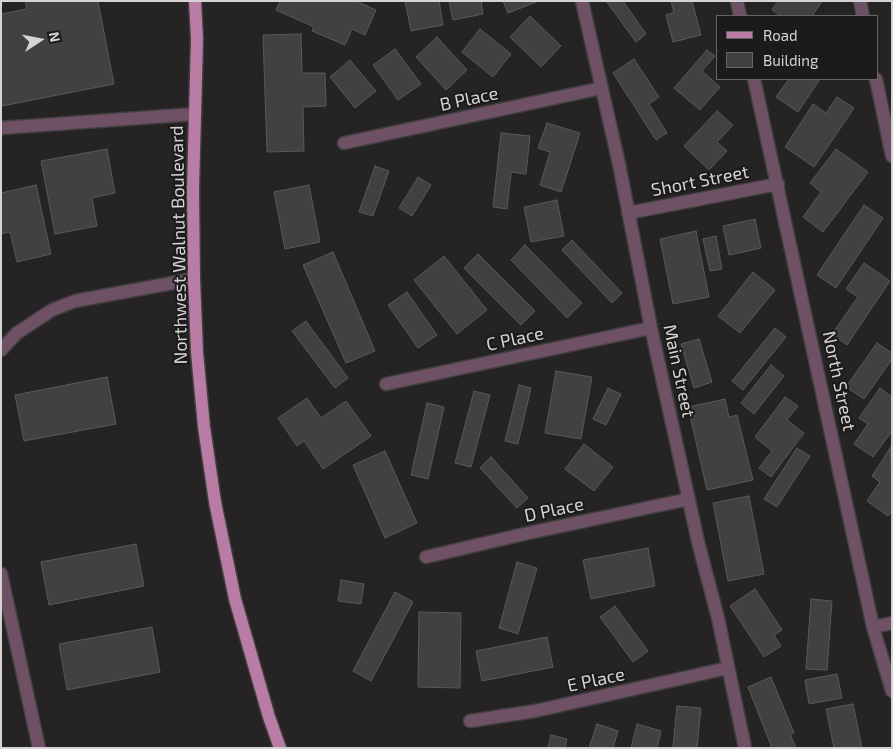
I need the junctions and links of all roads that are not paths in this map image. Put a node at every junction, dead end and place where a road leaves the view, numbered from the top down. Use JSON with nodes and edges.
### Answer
{"nodes":[{"id":1,"x":195,"y":1,"type":"edge"},
{"id":2,"x":582,"y":1,"type":"edge"},
{"id":3,"x":737,"y":1,"type":"edge"},
{"id":4,"x":860,"y":1,"type":"edge"},
{"id":5,"x":740,"y":15,"type":"edge"},
{"id":6,"x":863,"y":15,"type":"edge"},
{"id":7,"x":754,"y":80,"type":"edge"},
{"id":8,"x":876,"y":80,"type":"edge"},
{"id":9,"x":602,"y":88,"type":"junction"},
{"id":10,"x":195,"y":114,"type":"junction"},
{"id":11,"x":1,"y":128,"type":"edge"},
{"id":12,"x":344,"y":143,"type":"dead end"},
{"id":13,"x":892,"y":156,"type":"edge"},
{"id":14,"x":778,"y":184,"type":"junction"},
{"id":15,"x":628,"y":213,"type":"junction"},
{"id":16,"x":194,"y":279,"type":"junction"},
{"id":17,"x":651,"y":328,"type":"junction"},
{"id":18,"x":1,"y":350,"type":"edge"},
{"id":19,"x":386,"y":384,"type":"dead end"},
{"id":20,"x":689,"y":499,"type":"junction"},
{"id":21,"x":426,"y":557,"type":"dead end"},
{"id":22,"x":1,"y":574,"type":"edge"},
{"id":23,"x":892,"y":623,"type":"edge"},
{"id":24,"x":874,"y":627,"type":"junction"},
{"id":25,"x":728,"y":668,"type":"junction"},
{"id":26,"x":892,"y":690,"type":"edge"},
{"id":27,"x":470,"y":721,"type":"dead end"},
{"id":28,"x":39,"y":748,"type":"edge"},
{"id":29,"x":280,"y":748,"type":"edge"},
{"id":30,"x":745,"y":748,"type":"edge"}],
"edges":[{"from":1,"to":10,"type":"main road","name":"Northwest Walnut Boulevard"},
{"from":2,"to":9,"type":"street","name":"Main Street"},
{"from":3,"to":5,"type":"street"},
{"from":4,"to":6,"type":"street"},
{"from":7,"to":14,"type":"street","name":"North Street"},
{"from":8,"to":13,"type":"street"},
{"from":9,"to":12,"type":"street","name":"B Place"},
{"from":9,"to":15,"type":"street","name":"Main Street"},
{"from":10,"to":11,"type":"street"},
{"from":10,"to":16,"type":"main road","name":"Northwest Walnut Boulevard"},
{"from":14,"to":15,"type":"street","name":"Short Street"},
{"from":14,"to":24,"type":"street","name":"North Street"},
{"from":15,"to":17,"type":"street","name":"Main Street"},
{"from":16,"to":18,"type":"street"},
{"from":16,"to":29,"type":"main road","name":"Northwest Walnut Boulevard"},
{"from":17,"to":19,"type":"street","name":"C Place"},
{"from":17,"to":20,"type":"street","name":"Main Street"},
{"from":20,"to":21,"type":"street","name":"D Place"},
{"from":20,"to":25,"type":"street","name":"Main Street"},
{"from":22,"to":28,"type":"street"},
{"from":23,"to":24,"type":"street"},
{"from":24,"to":26,"type":"street","name":"North Street"},
{"from":25,"to":27,"type":"street","name":"E Place"},
{"from":25,"to":30,"type":"street","name":"Main Street"}]}
